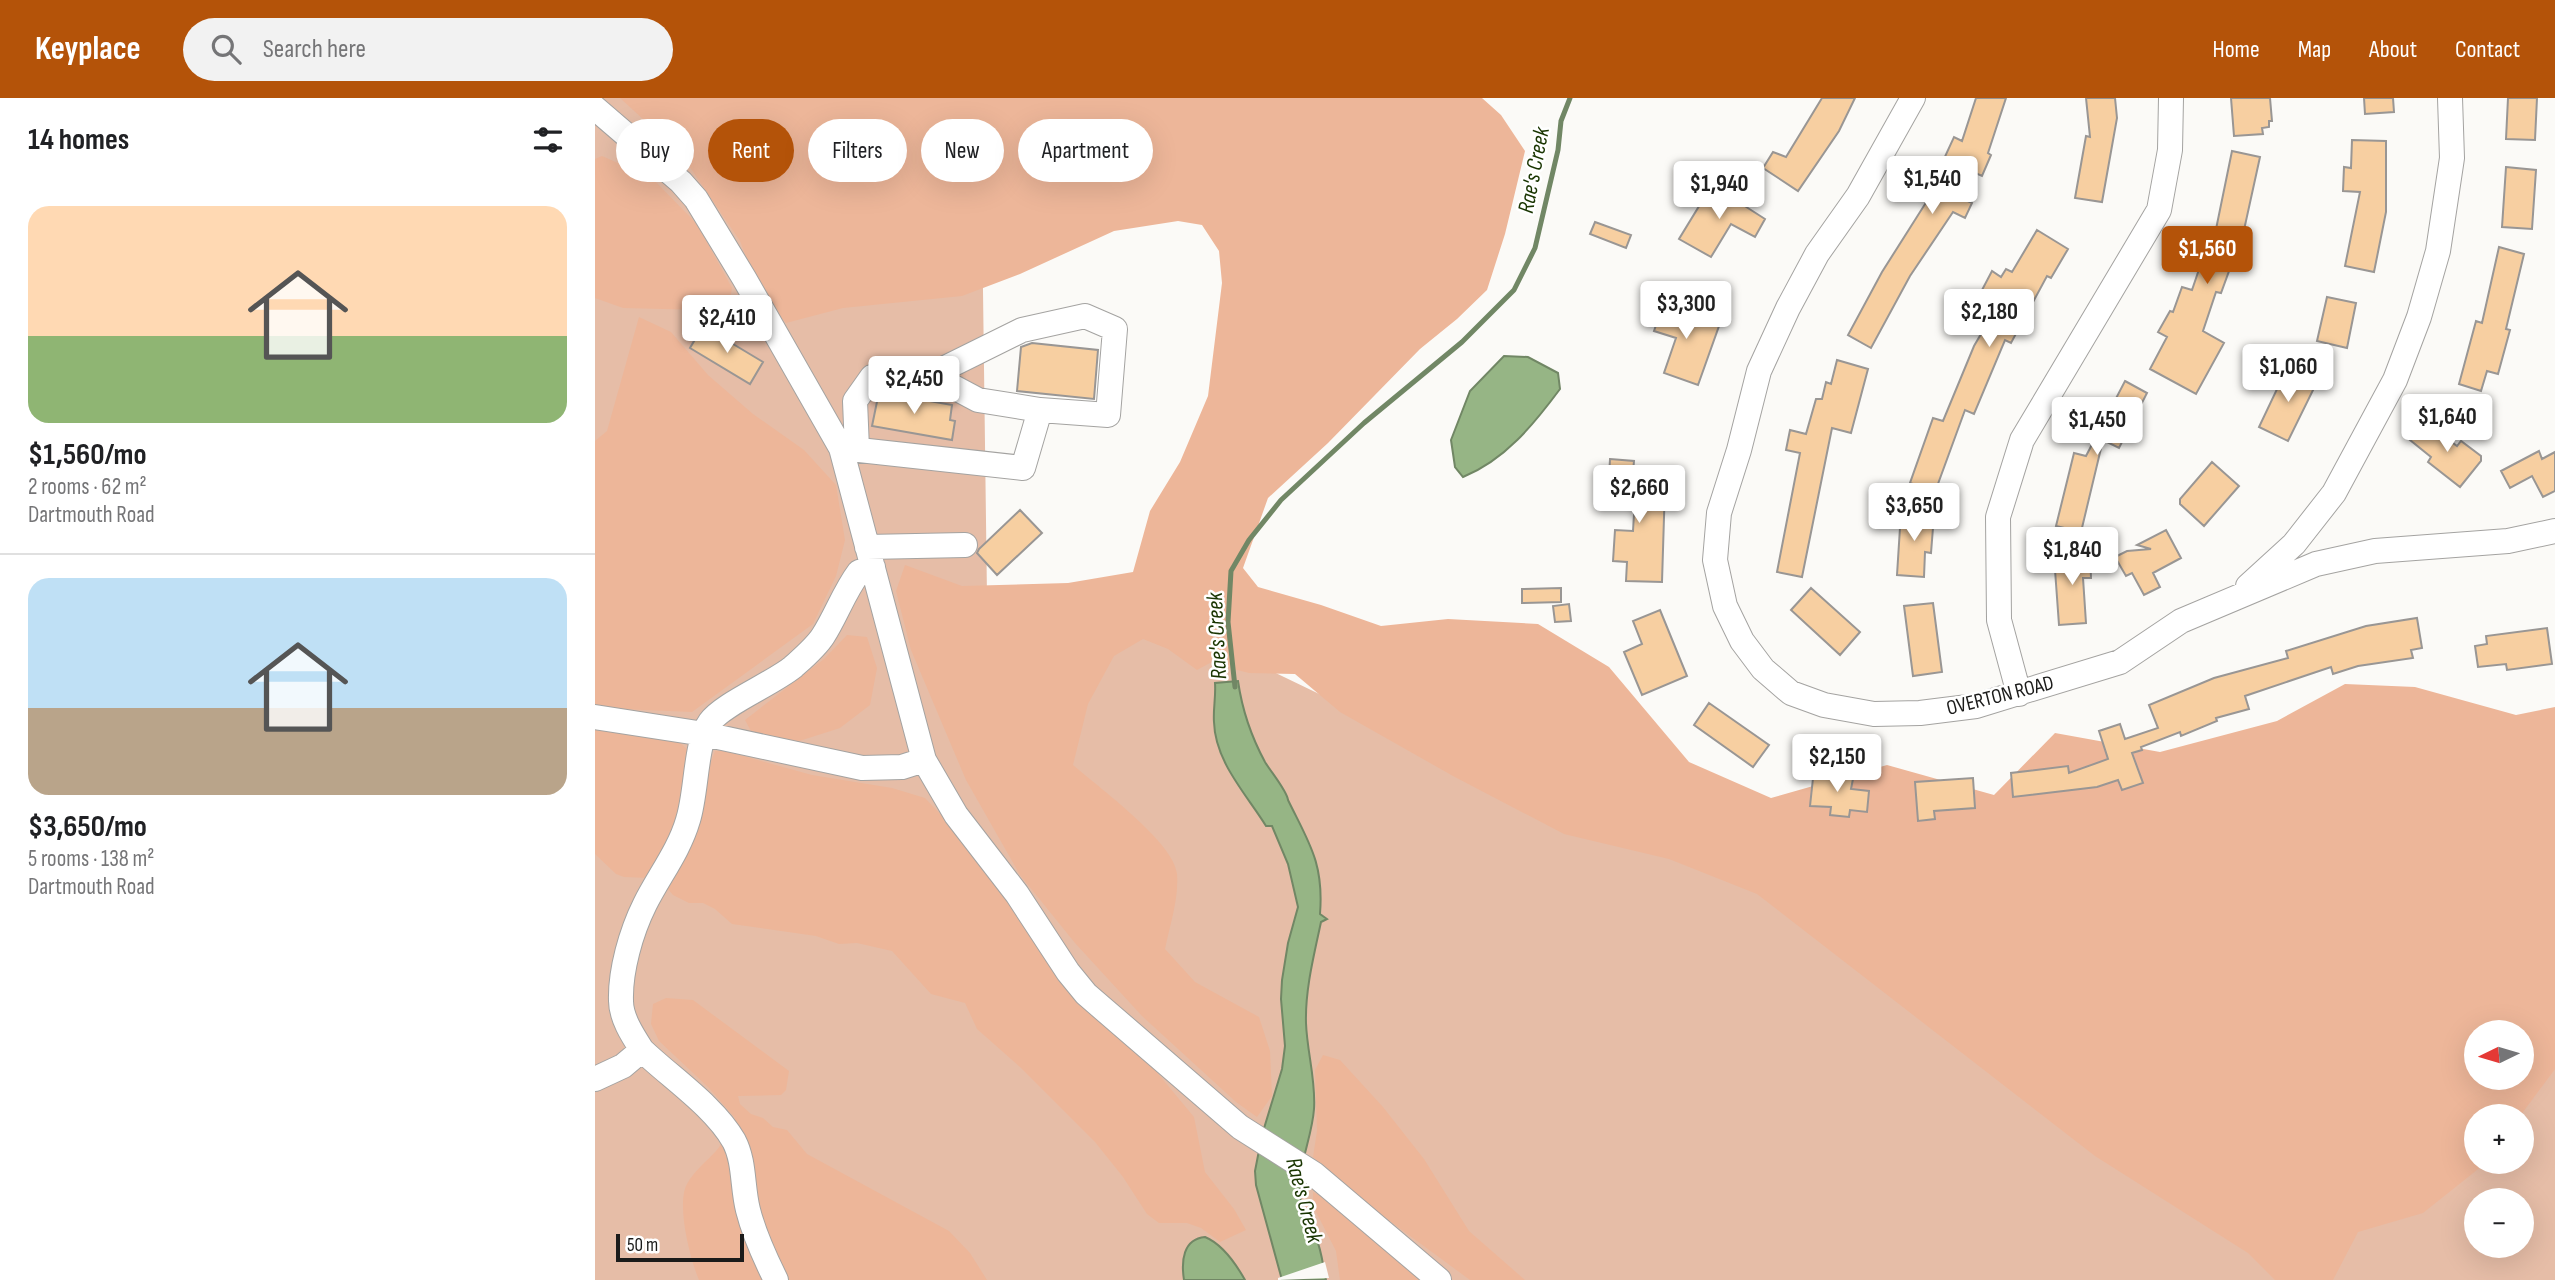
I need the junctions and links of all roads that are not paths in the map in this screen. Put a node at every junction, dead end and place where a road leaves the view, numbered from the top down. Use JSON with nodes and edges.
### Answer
{"nodes":[{"id":1,"x":1913,"y":98,"type":"edge"},
{"id":2,"x":2171,"y":98,"type":"edge"},
{"id":3,"x":2450,"y":98,"type":"edge"},
{"id":4,"x":595,"y":108,"type":"edge"},
{"id":5,"x":931,"y":375,"type":"junction"},
{"id":6,"x":1040,"y":410,"type":"junction"},
{"id":7,"x":849,"y":449,"type":"junction"},
{"id":8,"x":2555,"y":531,"type":"edge"},
{"id":9,"x":965,"y":545,"type":"dead end"},
{"id":10,"x":870,"y":557,"type":"junction"},
{"id":11,"x":2236,"y":597,"type":"junction"},
{"id":12,"x":2019,"y":694,"type":"junction"},
{"id":13,"x":595,"y":717,"type":"edge"},
{"id":14,"x":704,"y":733,"type":"junction"},
{"id":15,"x":924,"y":760,"type":"junction"},
{"id":16,"x":642,"y":1049,"type":"junction"},
{"id":17,"x":595,"y":1079,"type":"edge"},
{"id":18,"x":776,"y":1280,"type":"edge"},
{"id":19,"x":1439,"y":1280,"type":"edge"}],
"edges":[{"from":1,"to":12,"type":"street","name":"OVERTON ROAD"},
{"from":2,"to":12,"type":"street"},
{"from":3,"to":11,"type":"street"},
{"from":4,"to":7,"type":"street"},
{"from":5,"to":6,"type":"street"},
{"from":5,"to":6,"type":"street"},
{"from":5,"to":7,"type":"street"},
{"from":6,"to":7,"type":"street"},
{"from":7,"to":10,"type":"street"},
{"from":8,"to":11,"type":"street","name":"OVERTON ROAD"},
{"from":9,"to":10,"type":"street"},
{"from":10,"to":14,"type":"street"},
{"from":10,"to":15,"type":"street"},
{"from":11,"to":12,"type":"street","name":"OVERTON ROAD"},
{"from":13,"to":14,"type":"street"},
{"from":14,"to":15,"type":"street"},
{"from":14,"to":16,"type":"street"},
{"from":15,"to":19,"type":"street"},
{"from":16,"to":17,"type":"street"},
{"from":16,"to":18,"type":"street"}]}
